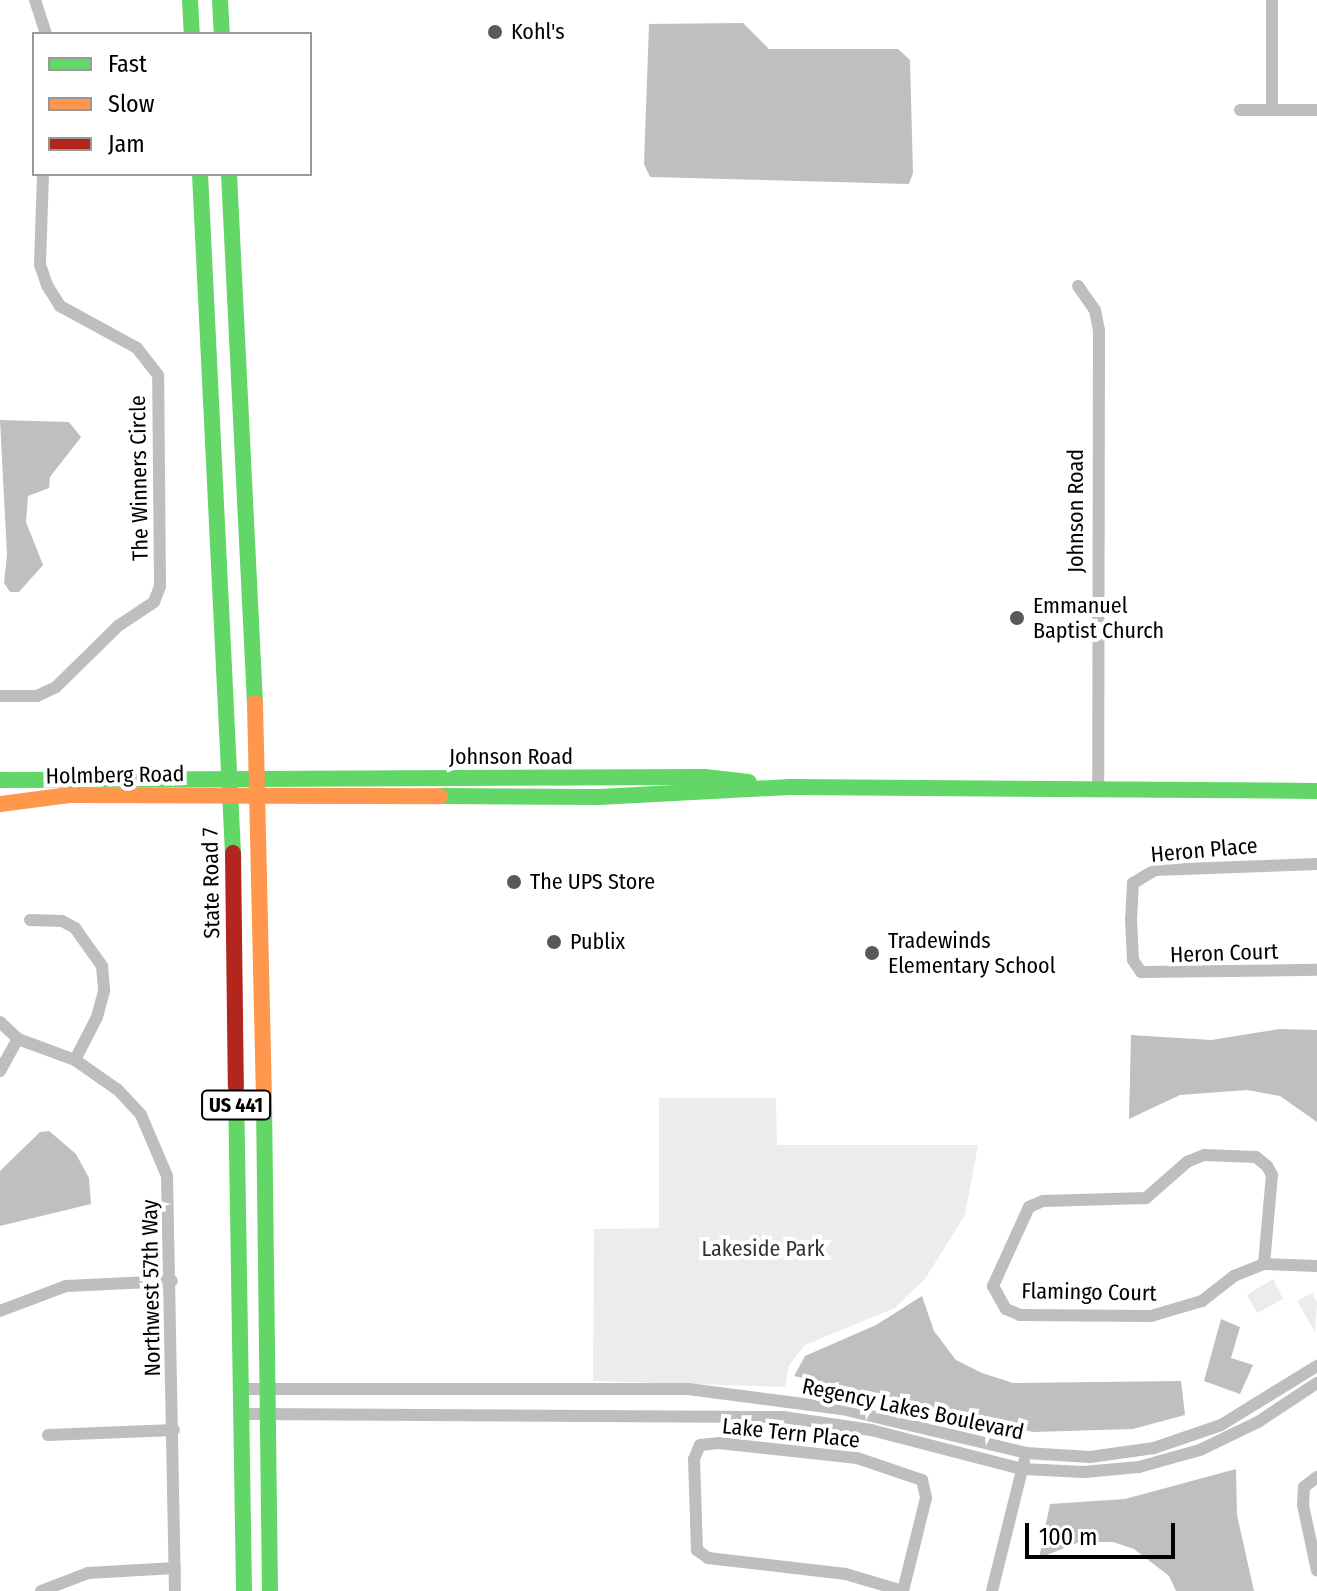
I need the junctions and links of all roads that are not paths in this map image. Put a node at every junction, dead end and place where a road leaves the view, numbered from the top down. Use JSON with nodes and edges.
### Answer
{"nodes":[{"id":1,"x":35,"y":0,"type":"edge"},
{"id":2,"x":190,"y":0,"type":"edge"},
{"id":3,"x":220,"y":0,"type":"edge"},
{"id":4,"x":1272,"y":0,"type":"edge"},
{"id":5,"x":45,"y":32,"type":"edge"},
{"id":6,"x":192,"y":32,"type":"edge"},
{"id":7,"x":222,"y":32,"type":"edge"},
{"id":8,"x":1240,"y":110,"type":"dead end"},
{"id":9,"x":1272,"y":110,"type":"junction"},
{"id":10,"x":1317,"y":110,"type":"edge"},
{"id":11,"x":43,"y":176,"type":"edge"},
{"id":12,"x":200,"y":176,"type":"edge"},
{"id":13,"x":229,"y":176,"type":"edge"},
{"id":14,"x":205,"y":250,"type":"junction"},
{"id":15,"x":1078,"y":286,"type":"dead end"},
{"id":16,"x":236,"y":295,"type":"junction"},
{"id":17,"x":209,"y":328,"type":"junction"},
{"id":18,"x":239,"y":363,"type":"junction"},
{"id":19,"x":0,"y":696,"type":"edge"},
{"id":20,"x":705,"y":777,"type":"junction"},
{"id":21,"x":230,"y":778,"type":"junction"},
{"id":22,"x":259,"y":778,"type":"junction"},
{"id":23,"x":0,"y":780,"type":"edge"},
{"id":24,"x":790,"y":787,"type":"junction"},
{"id":25,"x":1098,"y":791,"type":"junction"},
{"id":26,"x":1317,"y":791,"type":"edge"},
{"id":27,"x":231,"y":796,"type":"junction"},
{"id":28,"x":626,"y":796,"type":"junction"},
{"id":29,"x":260,"y":797,"type":"junction"},
{"id":30,"x":0,"y":804,"type":"edge"},
{"id":31,"x":1317,"y":864,"type":"edge"},
{"id":32,"x":1131,"y":919,"type":"joint"},
{"id":33,"x":30,"y":920,"type":"dead end"},
{"id":34,"x":1317,"y":970,"type":"edge"},
{"id":35,"x":0,"y":1022,"type":"edge"},
{"id":36,"x":18,"y":1039,"type":"junction"},
{"id":37,"x":75,"y":1060,"type":"junction"},
{"id":38,"x":0,"y":1071,"type":"edge"},
{"id":39,"x":1264,"y":1264,"type":"junction"},
{"id":40,"x":1317,"y":1266,"type":"edge"},
{"id":41,"x":172,"y":1281,"type":"junction"},
{"id":42,"x":0,"y":1311,"type":"edge"},
{"id":43,"x":1317,"y":1366,"type":"edge"},
{"id":44,"x":1317,"y":1383,"type":"edge"},
{"id":45,"x":241,"y":1389,"type":"junction"},
{"id":46,"x":268,"y":1389,"type":"junction"},
{"id":47,"x":269,"y":1413,"type":"junction"},
{"id":48,"x":241,"y":1414,"type":"junction"},
{"id":49,"x":174,"y":1430,"type":"junction"},
{"id":50,"x":48,"y":1435,"type":"dead end"},
{"id":51,"x":1026,"y":1453,"type":"junction"},
{"id":52,"x":1022,"y":1469,"type":"junction"},
{"id":53,"x":1317,"y":1477,"type":"edge"},
{"id":54,"x":175,"y":1568,"type":"junction"},
{"id":55,"x":1317,"y":1571,"type":"edge"},
{"id":56,"x":41,"y":1591,"type":"edge"},
{"id":57,"x":175,"y":1591,"type":"edge"},
{"id":58,"x":244,"y":1591,"type":"edge"},
{"id":59,"x":270,"y":1591,"type":"edge"},
{"id":60,"x":903,"y":1591,"type":"edge"},
{"id":61,"x":992,"y":1591,"type":"edge"}],
"edges":[{"from":1,"to":5,"type":"street"},
{"from":2,"to":6,"type":"main road"},
{"from":3,"to":7,"type":"main road"},
{"from":4,"to":9,"type":"street"},
{"from":8,"to":9,"type":"street"},
{"from":9,"to":10,"type":"street"},
{"from":11,"to":19,"type":"street","name":"The Winners Circle"},
{"from":12,"to":14,"type":"main road","name":"State Road 7","number":"US 441"},
{"from":13,"to":16,"type":"main road","number":"US 441"},
{"from":14,"to":16,"type":"main road"},
{"from":14,"to":17,"type":"main road","name":"State Road 7","number":"US 441"},
{"from":15,"to":25,"type":"street","name":"Johnson Road"},
{"from":16,"to":18,"type":"main road","number":"US 441"},
{"from":17,"to":18,"type":"main road"},
{"from":17,"to":21,"type":"main road","name":"State Road 7","number":"US 441"},
{"from":18,"to":22,"type":"main road","number":"US 441"},
{"from":20,"to":22,"type":"main road","name":"Johnson Road"},
{"from":20,"to":24,"type":"main road","name":"Johnson Road"},
{"from":20,"to":28,"type":"main road"},
{"from":21,"to":22,"type":"main road","name":"Johnson Road"},
{"from":21,"to":23,"type":"main road","name":"Holmberg Road"},
{"from":21,"to":27,"type":"main road","name":"State Road 7","number":"US 441"},
{"from":22,"to":29,"type":"main road","number":"US 441"},
{"from":24,"to":25,"type":"main road","name":"Johnson Road"},
{"from":24,"to":28,"type":"main road","name":"Johnson Road"},
{"from":25,"to":26,"type":"main road","name":"Johnson Road"},
{"from":27,"to":29,"type":"main road","name":"Johnson Road"},
{"from":27,"to":30,"type":"main road","name":"Holmberg Road"},
{"from":27,"to":45,"type":"main road","name":"State Road 7","number":"US 441"},
{"from":28,"to":29,"type":"main road","name":"Johnson Road"},
{"from":29,"to":46,"type":"main road","number":"US 441"},
{"from":31,"to":32,"type":"street","name":"Heron Place"},
{"from":32,"to":34,"type":"street","name":"Heron Court"},
{"from":33,"to":37,"type":"street"},
{"from":35,"to":36,"type":"street","name":"Northwest 57th Way"},
{"from":36,"to":37,"type":"street","name":"Northwest 57th Way"},
{"from":36,"to":38,"type":"street"},
{"from":37,"to":41,"type":"street","name":"Northwest 57th Way"},
{"from":39,"to":39,"type":"street","name":"Flamingo Court"},
{"from":39,"to":40,"type":"street","name":"Flamingo Court"},
{"from":41,"to":42,"type":"street"},
{"from":41,"to":49,"type":"street","name":"Northwest 57th Way"},
{"from":43,"to":51,"type":"street","name":"Regency Lakes Boulevard"},
{"from":44,"to":52,"type":"street","name":"Regency Lakes Boulevard"},
{"from":45,"to":46,"type":"street","name":"Regency Lakes Boulevard"},
{"from":45,"to":48,"type":"main road","name":"State Road 7","number":"US 441"},
{"from":46,"to":47,"type":"main road","number":"US 441"},
{"from":46,"to":51,"type":"street","name":"Regency Lakes Boulevard"},
{"from":47,"to":48,"type":"street","name":"Regency Lakes Boulevard"},
{"from":47,"to":52,"type":"street","name":"Regency Lakes Boulevard"},
{"from":47,"to":59,"type":"main road","number":"US 441"},
{"from":48,"to":58,"type":"main road","name":"State Road 7","number":"US 441"},
{"from":49,"to":50,"type":"street"},
{"from":49,"to":54,"type":"street","name":"Northwest 57th Way"},
{"from":51,"to":52,"type":"street"},
{"from":52,"to":61,"type":"street"},
{"from":53,"to":55,"type":"street"},
{"from":54,"to":56,"type":"street"},
{"from":54,"to":57,"type":"street","name":"Northwest 57th Way"},
{"from":60,"to":60,"type":"street","name":"Lake Tern Place"}]}
